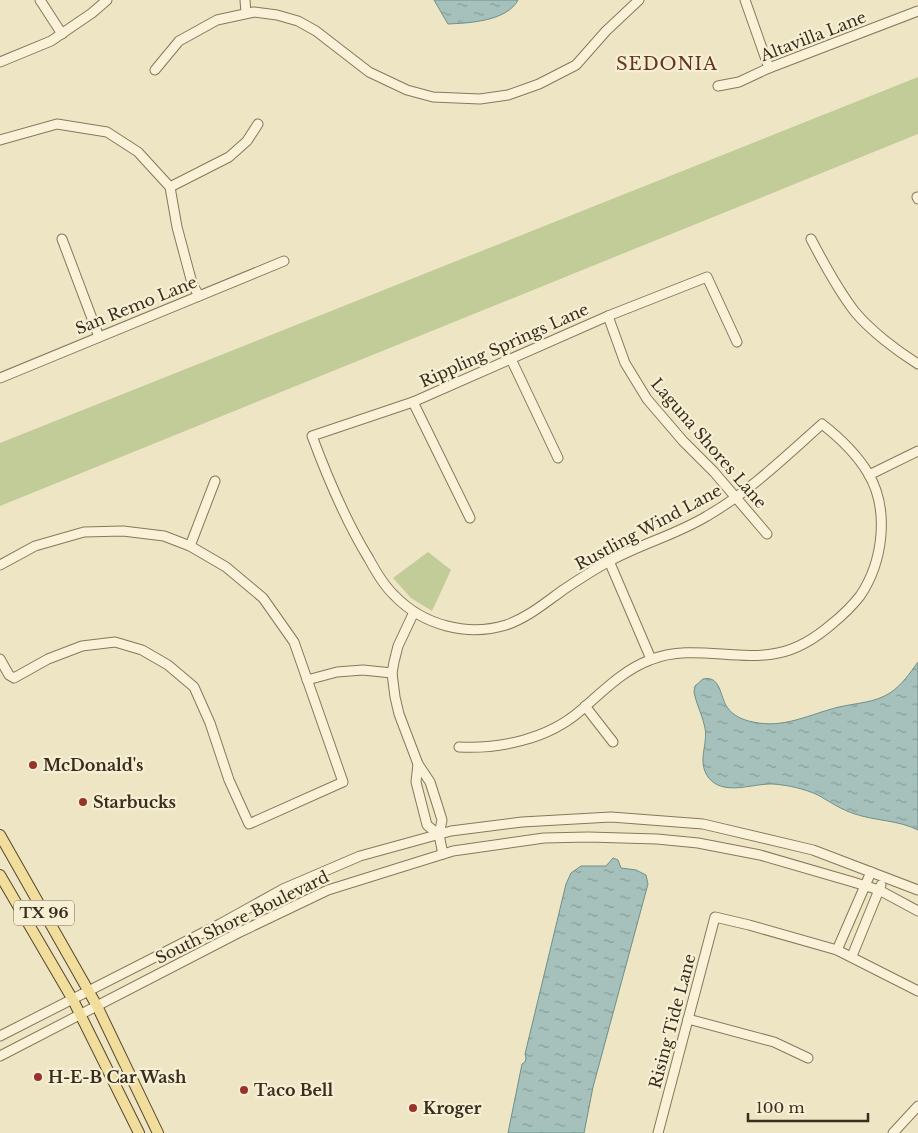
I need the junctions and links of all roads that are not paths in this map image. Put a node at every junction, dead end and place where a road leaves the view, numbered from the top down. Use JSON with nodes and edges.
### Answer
{"nodes":[{"id":1,"x":40,"y":0,"type":"edge"},
{"id":2,"x":107,"y":0,"type":"edge"},
{"id":3,"x":245,"y":0,"type":"edge"},
{"id":4,"x":639,"y":0,"type":"edge"},
{"id":5,"x":745,"y":0,"type":"edge"},
{"id":6,"x":918,"y":11,"type":"edge"},
{"id":7,"x":246,"y":13,"type":"junction"},
{"id":8,"x":62,"y":34,"type":"junction"},
{"id":9,"x":0,"y":62,"type":"edge"},
{"id":10,"x":769,"y":68,"type":"junction"},
{"id":11,"x":155,"y":70,"type":"dead end"},
{"id":12,"x":718,"y":86,"type":"dead end"},
{"id":13,"x":258,"y":124,"type":"dead end"},
{"id":14,"x":0,"y":140,"type":"edge"},
{"id":15,"x":170,"y":186,"type":"junction"},
{"id":16,"x":62,"y":239,"type":"dead end"},
{"id":17,"x":810,"y":240,"type":"dead end"},
{"id":18,"x":284,"y":261,"type":"dead end"},
{"id":19,"x":199,"y":296,"type":"junction"},
{"id":20,"x":608,"y":316,"type":"junction"},
{"id":21,"x":99,"y":337,"type":"junction"},
{"id":22,"x":737,"y":342,"type":"dead end"},
{"id":23,"x":511,"y":358,"type":"junction"},
{"id":24,"x":918,"y":364,"type":"edge"},
{"id":25,"x":0,"y":378,"type":"edge"},
{"id":26,"x":412,"y":402,"type":"junction"},
{"id":27,"x":312,"y":436,"type":"joint"},
{"id":28,"x":918,"y":451,"type":"edge"},
{"id":29,"x":558,"y":458,"type":"dead end"},
{"id":30,"x":869,"y":475,"type":"junction"},
{"id":31,"x":215,"y":481,"type":"dead end"},
{"id":32,"x":736,"y":497,"type":"junction"},
{"id":33,"x":470,"y":518,"type":"dead end"},
{"id":34,"x":767,"y":534,"type":"dead end"},
{"id":35,"x":190,"y":546,"type":"junction"},
{"id":36,"x":609,"y":561,"type":"junction"},
{"id":37,"x":0,"y":564,"type":"edge"},
{"id":38,"x":414,"y":612,"type":"junction"},
{"id":39,"x":0,"y":659,"type":"edge"},
{"id":40,"x":651,"y":659,"type":"junction"},
{"id":41,"x":392,"y":673,"type":"junction"},
{"id":42,"x":307,"y":680,"type":"junction"},
{"id":43,"x":585,"y":706,"type":"junction"},
{"id":44,"x":613,"y":742,"type":"dead end"},
{"id":45,"x":459,"y":747,"type":"dead end"},
{"id":46,"x":418,"y":764,"type":"junction"},
{"id":47,"x":0,"y":835,"type":"edge"},
{"id":48,"x":439,"y":835,"type":"junction"},
{"id":49,"x":443,"y":854,"type":"junction"},
{"id":50,"x":871,"y":872,"type":"junction"},
{"id":51,"x":0,"y":875,"type":"edge"},
{"id":52,"x":884,"y":877,"type":"junction"},
{"id":53,"x":865,"y":886,"type":"junction"},
{"id":54,"x":879,"y":890,"type":"junction"},
{"id":55,"x":918,"y":890,"type":"edge"},
{"id":56,"x":918,"y":911,"type":"edge"},
{"id":57,"x":220,"y":924,"type":"junction"},
{"id":58,"x":227,"y":938,"type":"junction"},
{"id":59,"x":838,"y":950,"type":"junction"},
{"id":60,"x":852,"y":956,"type":"junction"},
{"id":61,"x":88,"y":991,"type":"junction"},
{"id":62,"x":918,"y":991,"type":"edge"},
{"id":63,"x":73,"y":1000,"type":"junction"},
{"id":64,"x":97,"y":1006,"type":"junction"},
{"id":65,"x":80,"y":1014,"type":"junction"},
{"id":66,"x":688,"y":1019,"type":"junction"},
{"id":67,"x":0,"y":1036,"type":"edge"},
{"id":68,"x":0,"y":1056,"type":"edge"},
{"id":69,"x":808,"y":1058,"type":"dead end"},
{"id":70,"x":918,"y":1106,"type":"edge"},
{"id":71,"x":139,"y":1133,"type":"edge"},
{"id":72,"x":158,"y":1133,"type":"edge"},
{"id":73,"x":658,"y":1133,"type":"edge"},
{"id":74,"x":893,"y":1133,"type":"edge"}],
"edges":[{"from":1,"to":8,"type":"street"},
{"from":2,"to":8,"type":"street"},
{"from":3,"to":7,"type":"street"},
{"from":4,"to":7,"type":"street"},
{"from":5,"to":10,"type":"street"},
{"from":6,"to":10,"type":"street","name":"Altavilla Lane"},
{"from":7,"to":11,"type":"street"},
{"from":8,"to":9,"type":"street"},
{"from":10,"to":12,"type":"street","name":"Altavilla Lane"},
{"from":13,"to":15,"type":"street"},
{"from":14,"to":15,"type":"street"},
{"from":15,"to":19,"type":"street"},
{"from":16,"to":21,"type":"street"},
{"from":17,"to":24,"type":"street"},
{"from":18,"to":19,"type":"street","name":"San Remo Lane"},
{"from":19,"to":21,"type":"street","name":"San Remo Lane"},
{"from":20,"to":22,"type":"street","name":"Rippling Springs Lane"},
{"from":20,"to":23,"type":"street","name":"Rippling Springs Lane"},
{"from":20,"to":32,"type":"street","name":"Laguna Shores Lane"},
{"from":21,"to":25,"type":"street","name":"San Remo Lane"},
{"from":23,"to":26,"type":"street","name":"Rippling Springs Lane"},
{"from":23,"to":29,"type":"street"},
{"from":26,"to":27,"type":"street","name":"Rippling Springs Lane"},
{"from":26,"to":33,"type":"street"},
{"from":27,"to":38,"type":"street","name":"Rustling Wind Lane"},
{"from":28,"to":30,"type":"street"},
{"from":30,"to":32,"type":"street","name":"Rustling Wind Lane"},
{"from":30,"to":40,"type":"street"},
{"from":31,"to":35,"type":"street"},
{"from":32,"to":34,"type":"street","name":"Laguna Shores Lane"},
{"from":32,"to":36,"type":"street","name":"Rustling Wind Lane"},
{"from":35,"to":37,"type":"street"},
{"from":35,"to":42,"type":"street"},
{"from":36,"to":38,"type":"street","name":"Rustling Wind Lane"},
{"from":36,"to":40,"type":"street"},
{"from":38,"to":41,"type":"street"},
{"from":39,"to":42,"type":"street"},
{"from":40,"to":43,"type":"street"},
{"from":41,"to":42,"type":"street"},
{"from":41,"to":46,"type":"street"},
{"from":43,"to":44,"type":"street"},
{"from":43,"to":45,"type":"street"},
{"from":46,"to":48,"type":"street"},
{"from":46,"to":48,"type":"street"},
{"from":47,"to":61,"type":"main road","number":"TX 96"},
{"from":48,"to":49,"type":"street"},
{"from":48,"to":50,"type":"street","name":"South Shore Boulevard"},
{"from":48,"to":57,"type":"street","name":"South Shore Boulevard"},
{"from":49,"to":53,"type":"street","name":"South Shore Boulevard"},
{"from":49,"to":58,"type":"street","name":"South Shore Boulevard"},
{"from":50,"to":52,"type":"street","name":"South Shore Boulevard"},
{"from":50,"to":53,"type":"street"},
{"from":51,"to":63,"type":"main road","number":"TX 96"},
{"from":52,"to":54,"type":"street"},
{"from":52,"to":55,"type":"street","name":"South Shore Boulevard"},
{"from":53,"to":54,"type":"street","name":"South Shore Boulevard"},
{"from":53,"to":59,"type":"street"},
{"from":54,"to":56,"type":"street","name":"South Shore Boulevard"},
{"from":54,"to":60,"type":"street"},
{"from":57,"to":58,"type":"street"},
{"from":57,"to":61,"type":"street","name":"South Shore Boulevard"},
{"from":58,"to":64,"type":"street","name":"South Shore Boulevard"},
{"from":59,"to":60,"type":"street"},
{"from":59,"to":66,"type":"street","name":"Rising Tide Lane"},
{"from":60,"to":62,"type":"street"},
{"from":61,"to":63,"type":"street","name":"South Shore Boulevard"},
{"from":61,"to":64,"type":"main road","number":"TX 96"},
{"from":63,"to":65,"type":"main road","number":"TX 96"},
{"from":63,"to":67,"type":"street","name":"South Shore Boulevard"},
{"from":64,"to":65,"type":"street","name":"South Shore Boulevard"},
{"from":64,"to":72,"type":"main road","number":"TX 96"},
{"from":65,"to":68,"type":"street","name":"South Shore Boulevard"},
{"from":65,"to":71,"type":"main road","number":"TX 96"},
{"from":66,"to":69,"type":"street"},
{"from":66,"to":73,"type":"street","name":"Rising Tide Lane"},
{"from":70,"to":74,"type":"street"}]}
